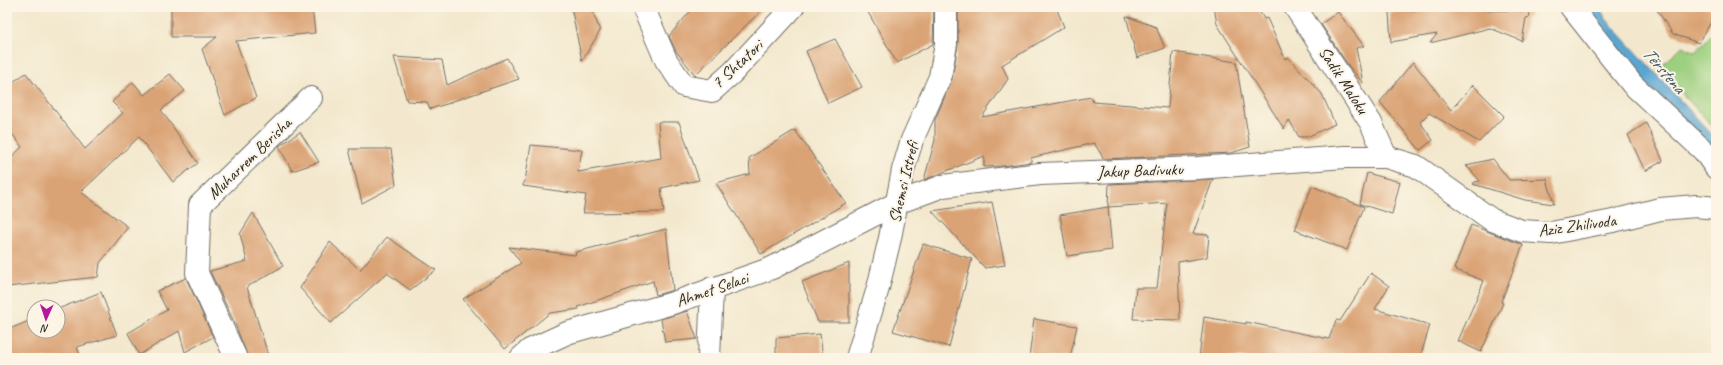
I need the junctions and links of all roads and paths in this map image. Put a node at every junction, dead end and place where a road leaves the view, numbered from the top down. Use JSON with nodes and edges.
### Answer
{"nodes":[{"id":1,"x":643,"y":7,"type":"edge"},
{"id":2,"x":793,"y":7,"type":"edge"},
{"id":3,"x":946,"y":7,"type":"edge"},
{"id":4,"x":1295,"y":7,"type":"edge"},
{"id":5,"x":1571,"y":7,"type":"edge"},
{"id":6,"x":311,"y":98,"type":"dead end"},
{"id":7,"x":1386,"y":158,"type":"junction"},
{"id":8,"x":1716,"y":168,"type":"edge"},
{"id":9,"x":897,"y":203,"type":"junction"},
{"id":10,"x":1716,"y":208,"type":"edge"},
{"id":11,"x":712,"y":288,"type":"junction"},
{"id":12,"x":236,"y":358,"type":"edge"},
{"id":13,"x":521,"y":358,"type":"edge"},
{"id":14,"x":709,"y":358,"type":"edge"},
{"id":15,"x":857,"y":358,"type":"edge"}],
"edges":[{"from":1,"to":2,"type":"street","name":"7 Shtatori"},
{"from":3,"to":9,"type":"street","name":"Shemsi Istrefi"},
{"from":4,"to":7,"type":"street","name":"Sadik Maloku"},
{"from":5,"to":8,"type":"street"},
{"from":6,"to":12,"type":"street","name":"Muharrem Berisha"},
{"from":7,"to":9,"type":"street","name":"Jakup Badivuku"},
{"from":7,"to":10,"type":"street","name":"Aziz Zhilivoda"},
{"from":9,"to":11,"type":"street","name":"Ahmet Selaci"},
{"from":9,"to":15,"type":"street","name":"Shemsi Istrefi"},
{"from":11,"to":13,"type":"street","name":"Ahmet Selaci"},
{"from":11,"to":14,"type":"street"}]}
